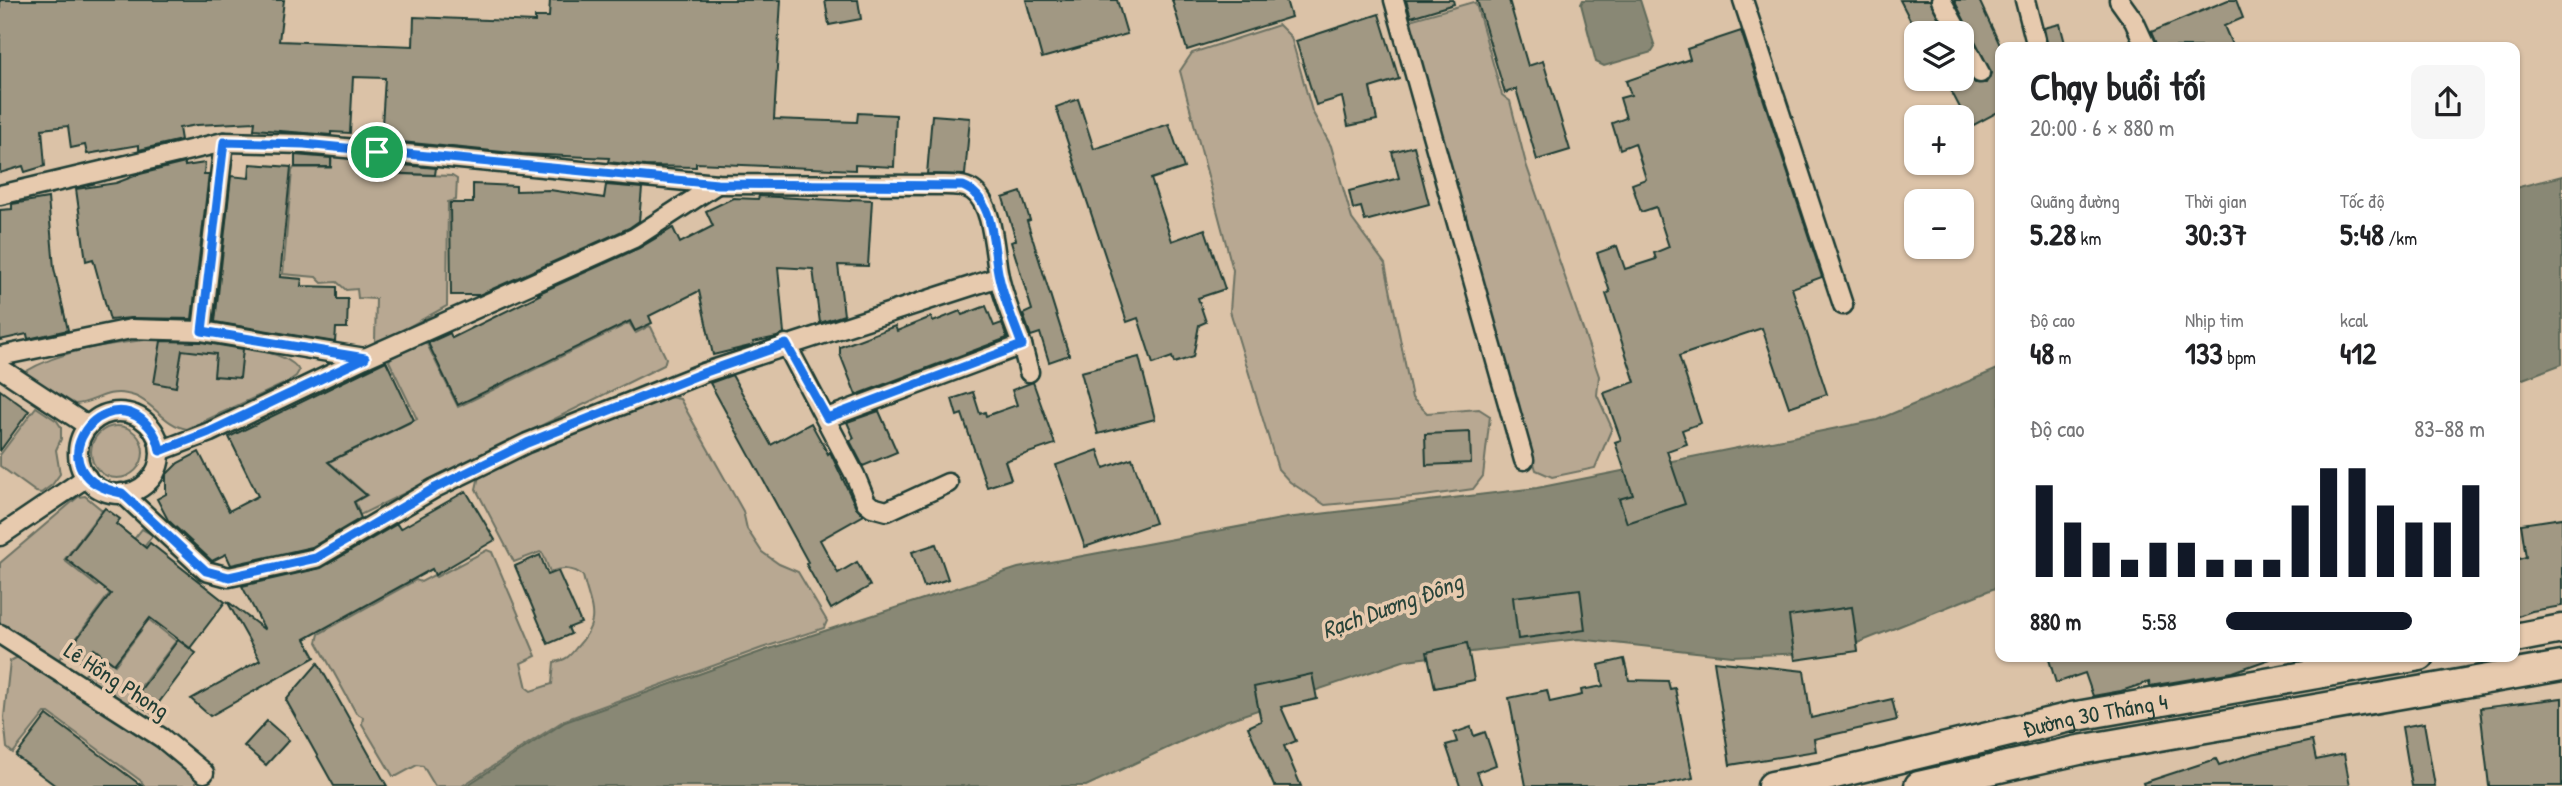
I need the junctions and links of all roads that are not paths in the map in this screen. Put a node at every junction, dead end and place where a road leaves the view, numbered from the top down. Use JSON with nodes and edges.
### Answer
{"nodes":[{"id":1,"x":1394,"y":0,"type":"edge"},
{"id":2,"x":1743,"y":0,"type":"edge"},
{"id":3,"x":1941,"y":0,"type":"edge"},
{"id":4,"x":2025,"y":0,"type":"edge"},
{"id":5,"x":2119,"y":0,"type":"edge"},
{"id":6,"x":1952,"y":21,"type":"edge"},
{"id":7,"x":2036,"y":42,"type":"edge"},
{"id":8,"x":2144,"y":42,"type":"edge"},
{"id":9,"x":1974,"y":62,"type":"edge"},
{"id":10,"x":1980,"y":73,"type":"dead end"},
{"id":11,"x":224,"y":142,"type":"junction"},
{"id":12,"x":717,"y":184,"type":"junction"},
{"id":13,"x":0,"y":195,"type":"edge"},
{"id":14,"x":999,"y":277,"type":"junction"},
{"id":15,"x":1843,"y":305,"type":"dead end"},
{"id":16,"x":202,"y":331,"type":"junction"},
{"id":17,"x":786,"y":344,"type":"junction"},
{"id":18,"x":1022,"y":345,"type":"junction"},
{"id":19,"x":0,"y":356,"type":"edge"},
{"id":20,"x":365,"y":358,"type":"junction"},
{"id":21,"x":0,"y":368,"type":"edge"},
{"id":22,"x":1030,"y":372,"type":"dead end"},
{"id":23,"x":827,"y":418,"type":"junction"},
{"id":24,"x":88,"y":426,"type":"junction"},
{"id":25,"x":160,"y":451,"type":"junction"},
{"id":26,"x":1524,"y":460,"type":"dead end"},
{"id":27,"x":87,"y":477,"type":"junction"},
{"id":28,"x":948,"y":483,"type":"dead end"},
{"id":29,"x":122,"y":493,"type":"junction"},
{"id":30,"x":0,"y":536,"type":"edge"},
{"id":31,"x":2562,"y":629,"type":"edge"},
{"id":32,"x":0,"y":634,"type":"edge"},
{"id":33,"x":2520,"y":637,"type":"edge"},
{"id":34,"x":2386,"y":662,"type":"edge"},
{"id":35,"x":2562,"y":666,"type":"edge"},
{"id":36,"x":2071,"y":717,"type":"junction"},
{"id":37,"x":2079,"y":750,"type":"junction"},
{"id":38,"x":204,"y":773,"type":"dead end"},
{"id":39,"x":1772,"y":786,"type":"edge"},
{"id":40,"x":1919,"y":786,"type":"edge"}],
"edges":[{"from":1,"to":26,"type":"street"},
{"from":2,"to":15,"type":"street"},
{"from":3,"to":6,"type":"street"},
{"from":4,"to":7,"type":"street"},
{"from":5,"to":8,"type":"street"},
{"from":9,"to":10,"type":"street"},
{"from":11,"to":12,"type":"street"},
{"from":11,"to":13,"type":"street"},
{"from":11,"to":16,"type":"street"},
{"from":12,"to":14,"type":"street"},
{"from":12,"to":20,"type":"street"},
{"from":14,"to":17,"type":"street"},
{"from":14,"to":18,"type":"street"},
{"from":16,"to":19,"type":"street"},
{"from":16,"to":20,"type":"street"},
{"from":17,"to":23,"type":"street"},
{"from":17,"to":29,"type":"street"},
{"from":18,"to":22,"type":"street"},
{"from":18,"to":23,"type":"street"},
{"from":20,"to":25,"type":"street"},
{"from":21,"to":24,"type":"street"},
{"from":23,"to":28,"type":"street"},
{"from":24,"to":25,"type":"street"},
{"from":24,"to":27,"type":"street"},
{"from":25,"to":29,"type":"street"},
{"from":27,"to":29,"type":"street"},
{"from":27,"to":30,"type":"street"},
{"from":31,"to":33,"type":"main road"},
{"from":32,"to":38,"type":"street","name":"Lê Hồng Phong"},
{"from":34,"to":36,"type":"main road","name":"Đường 30 Tháng 4"},
{"from":35,"to":37,"type":"main road","name":"Đường 30 Tháng 4"},
{"from":36,"to":37,"type":"main road"},
{"from":36,"to":39,"type":"main road","name":"Đường 30 Tháng 4"},
{"from":37,"to":40,"type":"main road","name":"Đường 30 Tháng 4"}]}
